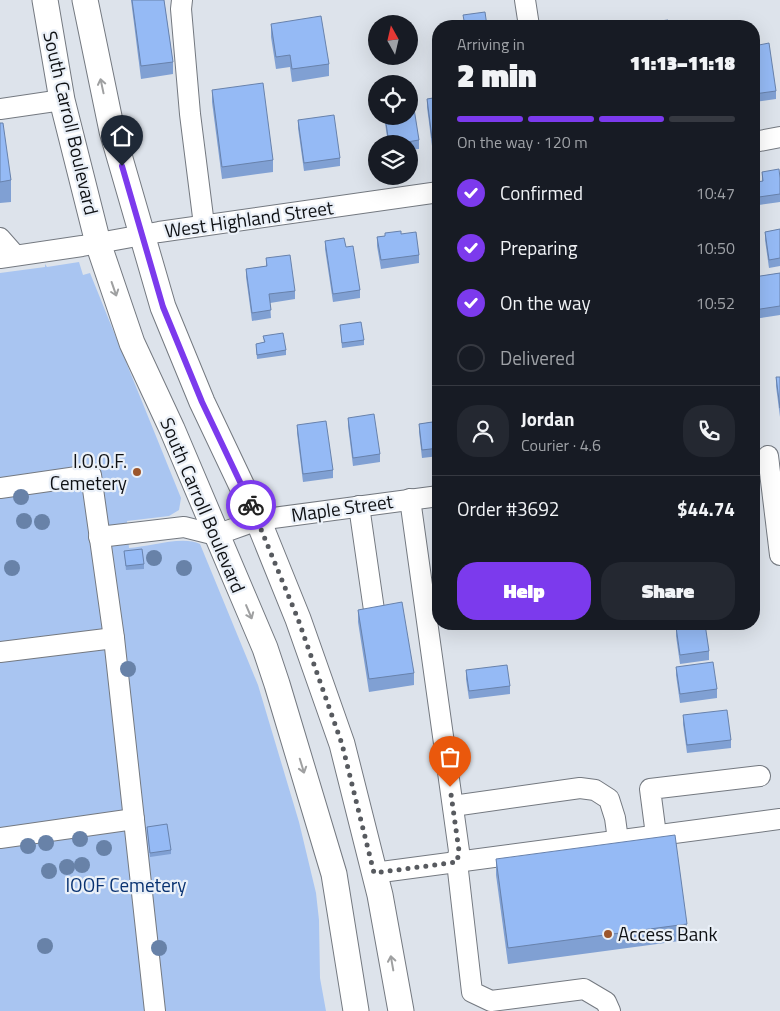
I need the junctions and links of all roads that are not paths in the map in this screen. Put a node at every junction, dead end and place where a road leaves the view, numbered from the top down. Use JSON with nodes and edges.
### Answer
{"nodes":[{"id":1,"x":45,"y":0,"type":"edge"},
{"id":2,"x":85,"y":0,"type":"edge"},
{"id":3,"x":182,"y":0,"type":"edge"},
{"id":4,"x":525,"y":0,"type":"edge"},
{"id":5,"x":528,"y":20,"type":"edge"},
{"id":6,"x":62,"y":100,"type":"junction"},
{"id":7,"x":0,"y":109,"type":"edge"},
{"id":8,"x":780,"y":137,"type":"edge"},
{"id":9,"x":760,"y":141,"type":"edge"},
{"id":10,"x":432,"y":193,"type":"edge"},
{"id":11,"x":204,"y":225,"type":"junction"},
{"id":12,"x":141,"y":235,"type":"junction"},
{"id":13,"x":0,"y":238,"type":"edge"},
{"id":14,"x":98,"y":243,"type":"junction"},
{"id":15,"x":7,"y":256,"type":"edge"},
{"id":16,"x":767,"y":456,"type":"edge"},
{"id":17,"x":0,"y":488,"type":"edge"},
{"id":18,"x":432,"y":497,"type":"edge"},
{"id":19,"x":410,"y":499,"type":"junction"},
{"id":20,"x":359,"y":506,"type":"junction"},
{"id":21,"x":258,"y":520,"type":"junction"},
{"id":22,"x":216,"y":535,"type":"junction"},
{"id":23,"x":99,"y":537,"type":"junction"},
{"id":24,"x":780,"y":555,"type":"edge"},
{"id":25,"x":374,"y":610,"type":"edge"},
{"id":26,"x":114,"y":638,"type":"junction"},
{"id":27,"x":0,"y":652,"type":"edge"},
{"id":28,"x":760,"y":776,"type":"dead end"},
{"id":29,"x":453,"y":806,"type":"junction"},
{"id":30,"x":134,"y":819,"type":"junction"},
{"id":31,"x":780,"y":819,"type":"edge"},
{"id":32,"x":656,"y":836,"type":"junction"},
{"id":33,"x":0,"y":838,"type":"edge"},
{"id":34,"x":618,"y":840,"type":"junction"},
{"id":35,"x":457,"y":862,"type":"junction"},
{"id":36,"x":374,"y":873,"type":"junction"},
{"id":37,"x":155,"y":1011,"type":"edge"},
{"id":38,"x":356,"y":1011,"type":"edge"},
{"id":39,"x":401,"y":1011,"type":"edge"},
{"id":40,"x":610,"y":1011,"type":"edge"}],
"edges":[{"from":1,"to":6,"type":"main road","name":"South Carroll Boulevard"},
{"from":12,"to":2,"type":"main road","name":"South Carroll Boulevard","one_way":true},
{"from":3,"to":11,"type":"street"},
{"from":4,"to":5,"type":"street"},
{"from":6,"to":7,"type":"street"},
{"from":6,"to":14,"type":"main road","name":"South Carroll Boulevard"},
{"from":8,"to":9,"type":"street"},
{"from":10,"to":11,"type":"street","name":"West Highland Street"},
{"from":11,"to":12,"type":"street","name":"West Highland Street"},
{"from":12,"to":14,"type":"street","name":"West Highland Street"},
{"from":12,"to":21,"type":"main road","name":"South Carroll Boulevard"},
{"from":13,"to":15,"type":"street"},
{"from":14,"to":15,"type":"street","name":"West Highland Street"},
{"from":14,"to":22,"type":"main road","name":"South Carroll Boulevard","one_way":true},
{"from":16,"to":24,"type":"street"},
{"from":17,"to":23,"type":"street"},
{"from":18,"to":19,"type":"street","name":"Maple Street"},
{"from":19,"to":20,"type":"street","name":"Maple Street"},
{"from":19,"to":29,"type":"street"},
{"from":20,"to":21,"type":"street","name":"Maple Street"},
{"from":20,"to":25,"type":"street"},
{"from":21,"to":22,"type":"street","name":"Maple Street"},
{"from":21,"to":36,"type":"main road","name":"South Carroll Boulevard"},
{"from":22,"to":23,"type":"street"},
{"from":22,"to":38,"type":"main road","name":"South Carroll Boulevard","one_way":true},
{"from":23,"to":26,"type":"street"},
{"from":26,"to":27,"type":"street"},
{"from":26,"to":30,"type":"street"},
{"from":28,"to":32,"type":"street"},
{"from":29,"to":34,"type":"street"},
{"from":29,"to":35,"type":"street"},
{"from":30,"to":33,"type":"street"},
{"from":30,"to":37,"type":"street"},
{"from":31,"to":32,"type":"street"},
{"from":32,"to":34,"type":"street"},
{"from":34,"to":35,"type":"street"},
{"from":35,"to":36,"type":"street"},
{"from":35,"to":40,"type":"street"},
{"from":39,"to":36,"type":"main road","name":"South Carroll Boulevard","one_way":true}]}
